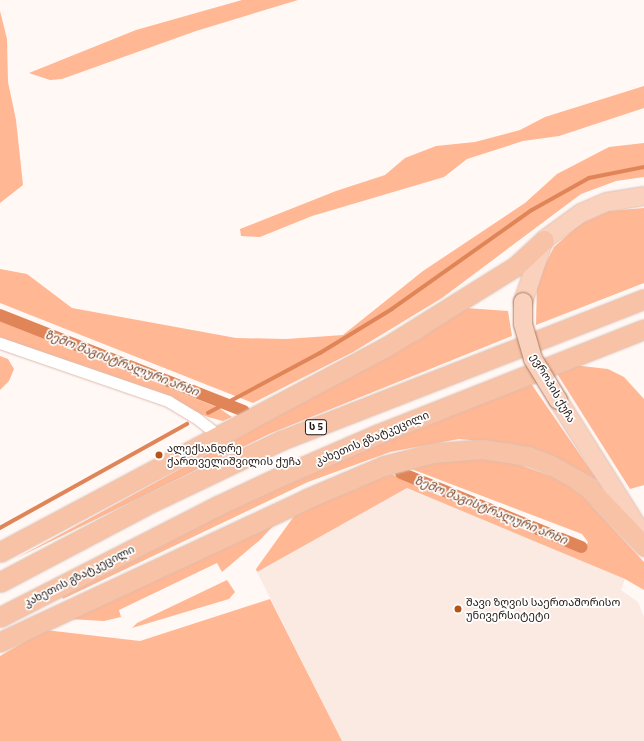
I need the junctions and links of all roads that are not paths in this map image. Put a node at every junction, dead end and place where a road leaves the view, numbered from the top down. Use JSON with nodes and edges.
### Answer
{"nodes":[{"id":1,"x":644,"y":196,"type":"edge"},
{"id":2,"x":544,"y":240,"type":"junction"},
{"id":3,"x":644,"y":299,"type":"edge"},
{"id":4,"x":644,"y":329,"type":"edge"},
{"id":5,"x":0,"y":343,"type":"edge"},
{"id":6,"x":219,"y":436,"type":"junction"},
{"id":7,"x":644,"y":537,"type":"edge"},
{"id":8,"x":644,"y":546,"type":"edge"},
{"id":9,"x":0,"y":552,"type":"edge"},
{"id":10,"x":0,"y":582,"type":"edge"},
{"id":11,"x":42,"y":594,"type":"junction"},
{"id":12,"x":0,"y":617,"type":"edge"},
{"id":13,"x":0,"y":638,"type":"edge"},
{"id":14,"x":0,"y":642,"type":"edge"}],
"edges":[{"from":1,"to":2,"type":"main road"},
{"from":2,"to":6,"type":"highway"},
{"from":2,"to":7,"type":"main road","name":"ევროპის ქუჩა","bridge":true},
{"from":3,"to":10,"type":"highway","number":"ს 5"},
{"from":4,"to":11,"type":"highway","name":"კახეთის გზატკეცილი"},
{"from":5,"to":6,"type":"street"},
{"from":6,"to":9,"type":"highway"},
{"from":8,"to":14,"type":"highway"},
{"from":11,"to":12,"type":"highway","name":"კახეთის გზატკეცილი"},
{"from":11,"to":13,"type":"highway"}]}
